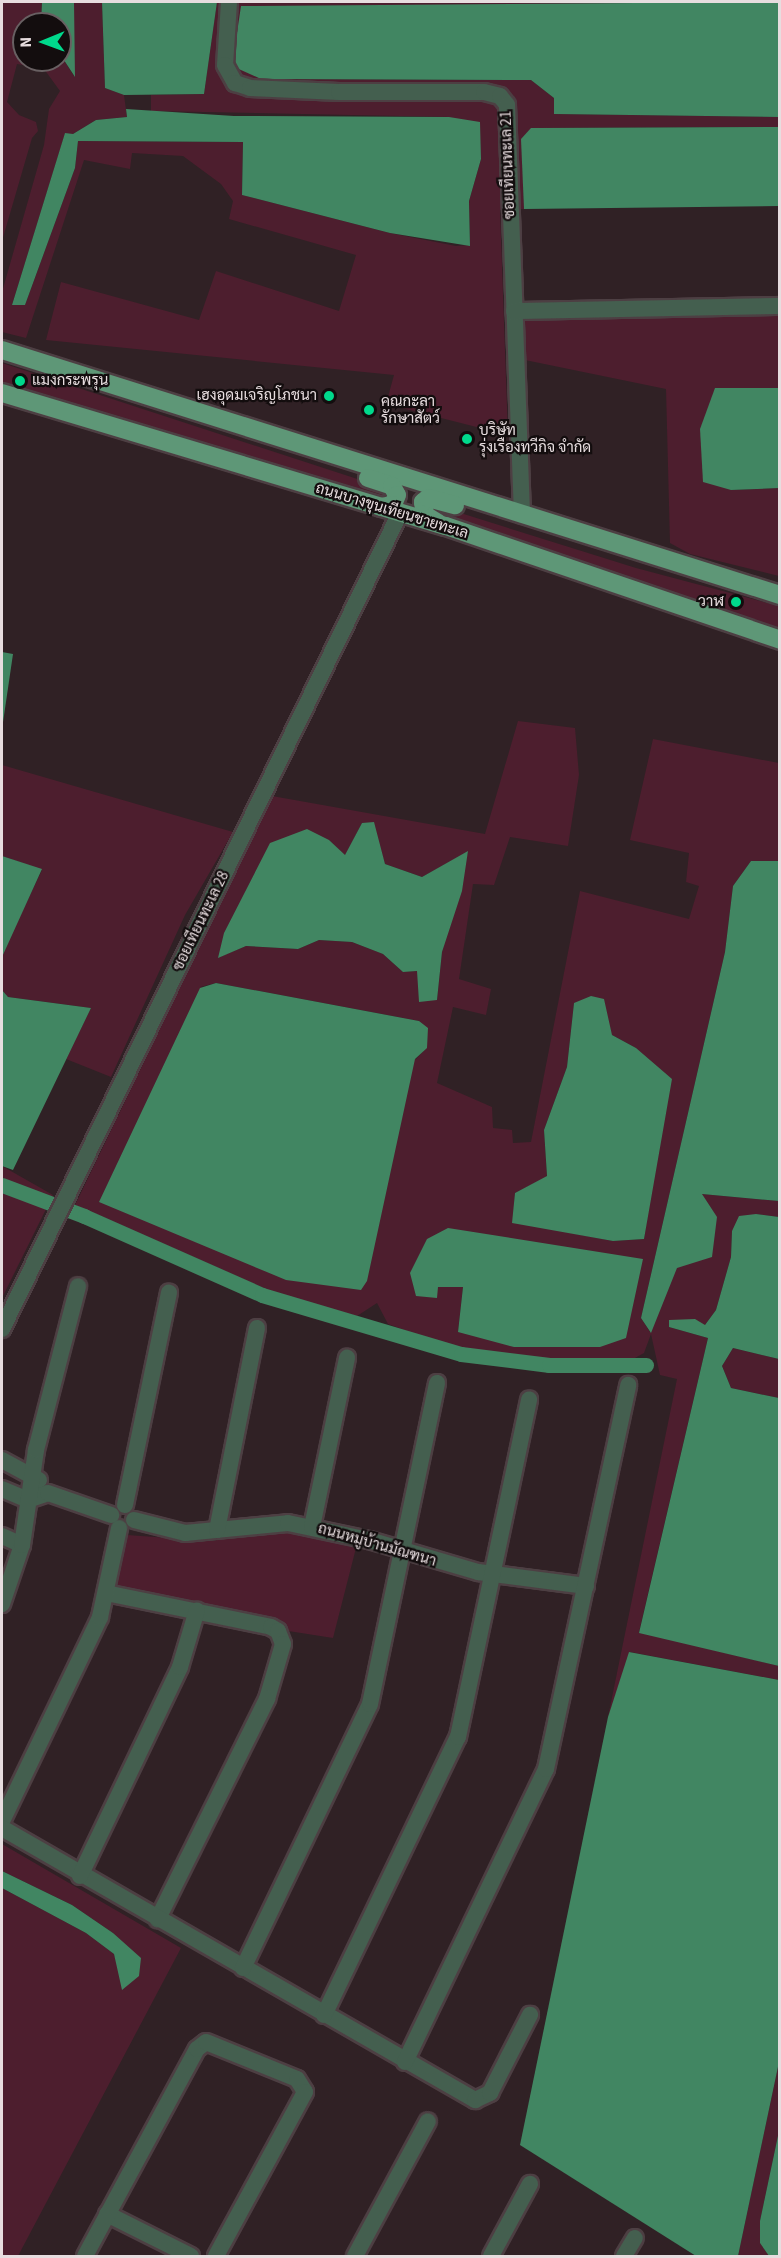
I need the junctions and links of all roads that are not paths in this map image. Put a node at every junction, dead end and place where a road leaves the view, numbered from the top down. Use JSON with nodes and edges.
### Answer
{"nodes":[{"id":1,"x":229,"y":2,"type":"edge"},
{"id":2,"x":780,"y":306,"type":"edge"},
{"id":3,"x":514,"y":311,"type":"junction"},
{"id":4,"x":2,"y":350,"type":"edge"},
{"id":5,"x":84,"y":378,"type":"junction"},
{"id":6,"x":2,"y":393,"type":"edge"},
{"id":7,"x":381,"y":507,"type":"junction"},
{"id":8,"x":400,"y":513,"type":"junction"},
{"id":9,"x":522,"y":515,"type":"junction"},
{"id":10,"x":439,"y":524,"type":"junction"},
{"id":11,"x":706,"y":572,"type":"junction"},
{"id":12,"x":780,"y":595,"type":"edge"},
{"id":13,"x":780,"y":640,"type":"edge"},
{"id":14,"x":78,"y":1286,"type":"dead end"},
{"id":15,"x":170,"y":1293,"type":"dead end"},
{"id":16,"x":257,"y":1328,"type":"dead end"},
{"id":17,"x":2,"y":1329,"type":"edge"},
{"id":18,"x":347,"y":1358,"type":"dead end"},
{"id":19,"x":437,"y":1383,"type":"dead end"},
{"id":20,"x":627,"y":1385,"type":"dead end"},
{"id":21,"x":530,"y":1400,"type":"dead end"},
{"id":22,"x":2,"y":1460,"type":"edge"},
{"id":23,"x":31,"y":1474,"type":"junction"},
{"id":24,"x":2,"y":1489,"type":"edge"},
{"id":25,"x":48,"y":1493,"type":"junction"},
{"id":26,"x":28,"y":1500,"type":"junction"},
{"id":27,"x":121,"y":1521,"type":"junction"},
{"id":28,"x":312,"y":1527,"type":"junction"},
{"id":29,"x":217,"y":1530,"type":"junction"},
{"id":30,"x":2,"y":1536,"type":"edge"},
{"id":31,"x":22,"y":1545,"type":"junction"},
{"id":32,"x":403,"y":1551,"type":"junction"},
{"id":33,"x":492,"y":1574,"type":"junction"},
{"id":34,"x":586,"y":1586,"type":"junction"},
{"id":35,"x":106,"y":1593,"type":"junction"},
{"id":36,"x":2,"y":1604,"type":"edge"},
{"id":37,"x":198,"y":1610,"type":"junction"},
{"id":38,"x":2,"y":1821,"type":"edge"},
{"id":39,"x":2,"y":1828,"type":"edge"},
{"id":40,"x":80,"y":1876,"type":"junction"},
{"id":41,"x":158,"y":1919,"type":"junction"},
{"id":42,"x":243,"y":1968,"type":"junction"},
{"id":43,"x":324,"y":2015,"type":"junction"},
{"id":44,"x":530,"y":2015,"type":"dead end"},
{"id":45,"x":405,"y":2062,"type":"junction"},
{"id":46,"x":428,"y":2121,"type":"dead end"},
{"id":47,"x":530,"y":2184,"type":"dead end"},
{"id":48,"x":107,"y":2214,"type":"junction"},
{"id":49,"x":635,"y":2238,"type":"dead end"},
{"id":50,"x":85,"y":2256,"type":"edge"},
{"id":51,"x":191,"y":2256,"type":"edge"},
{"id":52,"x":216,"y":2256,"type":"edge"},
{"id":53,"x":355,"y":2256,"type":"edge"},
{"id":54,"x":492,"y":2256,"type":"edge"},
{"id":55,"x":624,"y":2256,"type":"edge"}],
"edges":[{"from":1,"to":3,"type":"street","name":"ซอยเทียนทะเล 21"},
{"from":2,"to":3,"type":"street"},
{"from":3,"to":9,"type":"street","name":"ซอยเทียนทะเล 21"},
{"from":4,"to":5,"type":"main road"},
{"from":5,"to":7,"type":"main road"},
{"from":5,"to":9,"type":"main road"},
{"from":6,"to":7,"type":"main road","name":"ถนนบางขุนเทียนชายทะเล"},
{"from":7,"to":8,"type":"main road","name":"ถนนบางขุนเทียนชายทะเล"},
{"from":8,"to":10,"type":"main road","name":"ถนนบางขุนเทียนชายทะเล"},
{"from":8,"to":17,"type":"street","name":"ซอยเทียนทะเล 28"},
{"from":9,"to":11,"type":"main road"},
{"from":10,"to":11,"type":"main road"},
{"from":10,"to":13,"type":"main road","name":"ถนนบางขุนเทียนชายทะเล"},
{"from":11,"to":12,"type":"main road"},
{"from":14,"to":23,"type":"street"},
{"from":15,"to":27,"type":"street"},
{"from":16,"to":29,"type":"street"},
{"from":18,"to":28,"type":"street"},
{"from":19,"to":32,"type":"street"},
{"from":20,"to":34,"type":"street"},
{"from":21,"to":33,"type":"street"},
{"from":22,"to":23,"type":"street","name":"ถนนหมู่บ้านมัณฑนา"},
{"from":23,"to":25,"type":"street","name":"ถนนหมู่บ้านมัณฑนา"},
{"from":23,"to":26,"type":"street"},
{"from":24,"to":26,"type":"street"},
{"from":25,"to":26,"type":"street"},
{"from":25,"to":27,"type":"street","name":"ถนนหมู่บ้านมัณฑนา"},
{"from":26,"to":31,"type":"street"},
{"from":27,"to":29,"type":"street","name":"ถนนหมู่บ้านมัณฑนา"},
{"from":27,"to":35,"type":"street"},
{"from":28,"to":29,"type":"street","name":"ถนนหมู่บ้านมัณฑนา"},
{"from":28,"to":32,"type":"street","name":"ถนนหมู่บ้านมัณฑนา"},
{"from":30,"to":31,"type":"street"},
{"from":31,"to":36,"type":"street"},
{"from":32,"to":33,"type":"street","name":"ถนนหมู่บ้านมัณฑนา"},
{"from":32,"to":42,"type":"street"},
{"from":33,"to":34,"type":"street","name":"ถนนหมู่บ้านมัณฑนา"},
{"from":33,"to":43,"type":"street"},
{"from":34,"to":45,"type":"street"},
{"from":35,"to":37,"type":"street"},
{"from":35,"to":38,"type":"street"},
{"from":37,"to":40,"type":"street"},
{"from":37,"to":41,"type":"street"},
{"from":39,"to":40,"type":"street"},
{"from":40,"to":41,"type":"street"},
{"from":41,"to":42,"type":"street"},
{"from":42,"to":43,"type":"street"},
{"from":43,"to":45,"type":"street"},
{"from":44,"to":45,"type":"street"},
{"from":46,"to":53,"type":"street"},
{"from":47,"to":54,"type":"street"},
{"from":48,"to":50,"type":"street"},
{"from":48,"to":51,"type":"street"},
{"from":48,"to":52,"type":"street"},
{"from":49,"to":55,"type":"street"}]}
